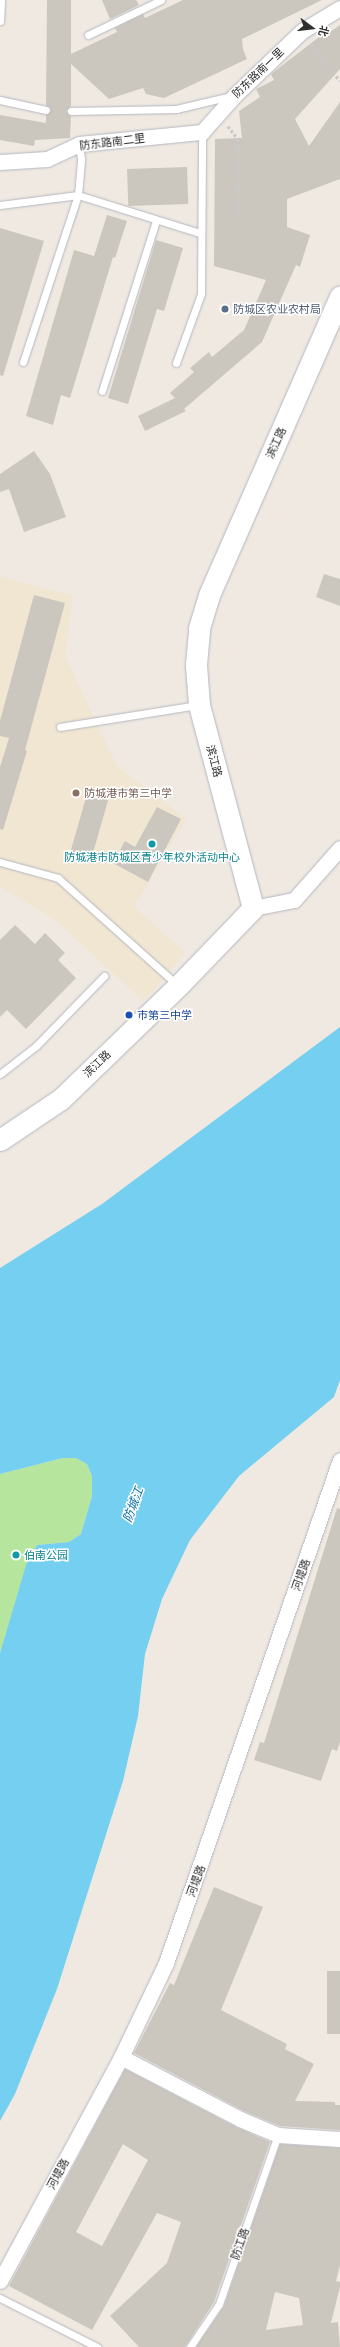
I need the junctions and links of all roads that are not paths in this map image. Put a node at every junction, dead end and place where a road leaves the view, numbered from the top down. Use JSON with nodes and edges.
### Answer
{"nodes":[{"id":1,"x":1,"y":0,"type":"edge"},
{"id":2,"x":161,"y":0,"type":"edge"},
{"id":3,"x":340,"y":8,"type":"edge"},
{"id":4,"x":0,"y":21,"type":"edge"},
{"id":5,"x":88,"y":35,"type":"dead end"},
{"id":6,"x":235,"y":95,"type":"junction"},
{"id":7,"x":0,"y":100,"type":"edge"},
{"id":8,"x":46,"y":110,"type":"dead end"},
{"id":9,"x":71,"y":111,"type":"dead end"},
{"id":10,"x":202,"y":132,"type":"junction"},
{"id":11,"x":79,"y":144,"type":"junction"},
{"id":12,"x":0,"y":162,"type":"edge"},
{"id":13,"x":78,"y":196,"type":"junction"},
{"id":14,"x":0,"y":205,"type":"edge"},
{"id":15,"x":156,"y":221,"type":"junction"},
{"id":16,"x":200,"y":233,"type":"junction"},
{"id":17,"x":340,"y":297,"type":"edge"},
{"id":18,"x":23,"y":362,"type":"dead end"},
{"id":19,"x":176,"y":363,"type":"dead end"},
{"id":20,"x":102,"y":390,"type":"dead end"},
{"id":21,"x":199,"y":705,"type":"junction"},
{"id":22,"x":60,"y":727,"type":"dead end"},
{"id":23,"x":340,"y":848,"type":"edge"},
{"id":24,"x":0,"y":862,"type":"edge"},
{"id":25,"x":253,"y":908,"type":"junction"},
{"id":26,"x":104,"y":976,"type":"dead end"},
{"id":27,"x":178,"y":986,"type":"junction"},
{"id":28,"x":0,"y":1074,"type":"edge"},
{"id":29,"x":0,"y":1140,"type":"edge"},
{"id":30,"x":340,"y":1460,"type":"edge"},
{"id":31,"x":121,"y":2057,"type":"junction"},
{"id":32,"x":278,"y":2136,"type":"junction"},
{"id":33,"x":340,"y":2139,"type":"edge"},
{"id":34,"x":0,"y":2281,"type":"edge"},
{"id":35,"x":0,"y":2298,"type":"edge"},
{"id":36,"x":96,"y":2347,"type":"edge"},
{"id":37,"x":190,"y":2347,"type":"edge"}],
"edges":[{"from":1,"to":4,"type":"lane"},
{"from":2,"to":5,"type":"lane"},
{"from":3,"to":6,"type":"street","name":"防东路南一里"},
{"from":6,"to":9,"type":"lane"},
{"from":6,"to":10,"type":"street","name":"防东路南一里"},
{"from":7,"to":8,"type":"lane"},
{"from":10,"to":11,"type":"street","name":"防东路南二里"},
{"from":10,"to":16,"type":"lane"},
{"from":11,"to":12,"type":"street","name":"防东路南二里"},
{"from":11,"to":13,"type":"lane"},
{"from":13,"to":14,"type":"lane"},
{"from":13,"to":15,"type":"lane"},
{"from":13,"to":18,"type":"lane"},
{"from":15,"to":16,"type":"lane"},
{"from":15,"to":20,"type":"lane"},
{"from":16,"to":19,"type":"lane"},
{"from":17,"to":21,"type":"street","name":"滨江路"},
{"from":21,"to":22,"type":"lane"},
{"from":21,"to":25,"type":"street","name":"滨江路"},
{"from":23,"to":25,"type":"street"},
{"from":24,"to":27,"type":"lane"},
{"from":25,"to":27,"type":"street","name":"滨江路"},
{"from":26,"to":28,"type":"lane"},
{"from":27,"to":29,"type":"street","name":"滨江路"},
{"from":30,"to":31,"type":"street","name":"河堤路"},
{"from":31,"to":32,"type":"street"},
{"from":31,"to":34,"type":"street","name":"河堤路"},
{"from":32,"to":33,"type":"street"},
{"from":32,"to":37,"type":"lane","name":"防江路"},
{"from":35,"to":36,"type":"lane"}]}
